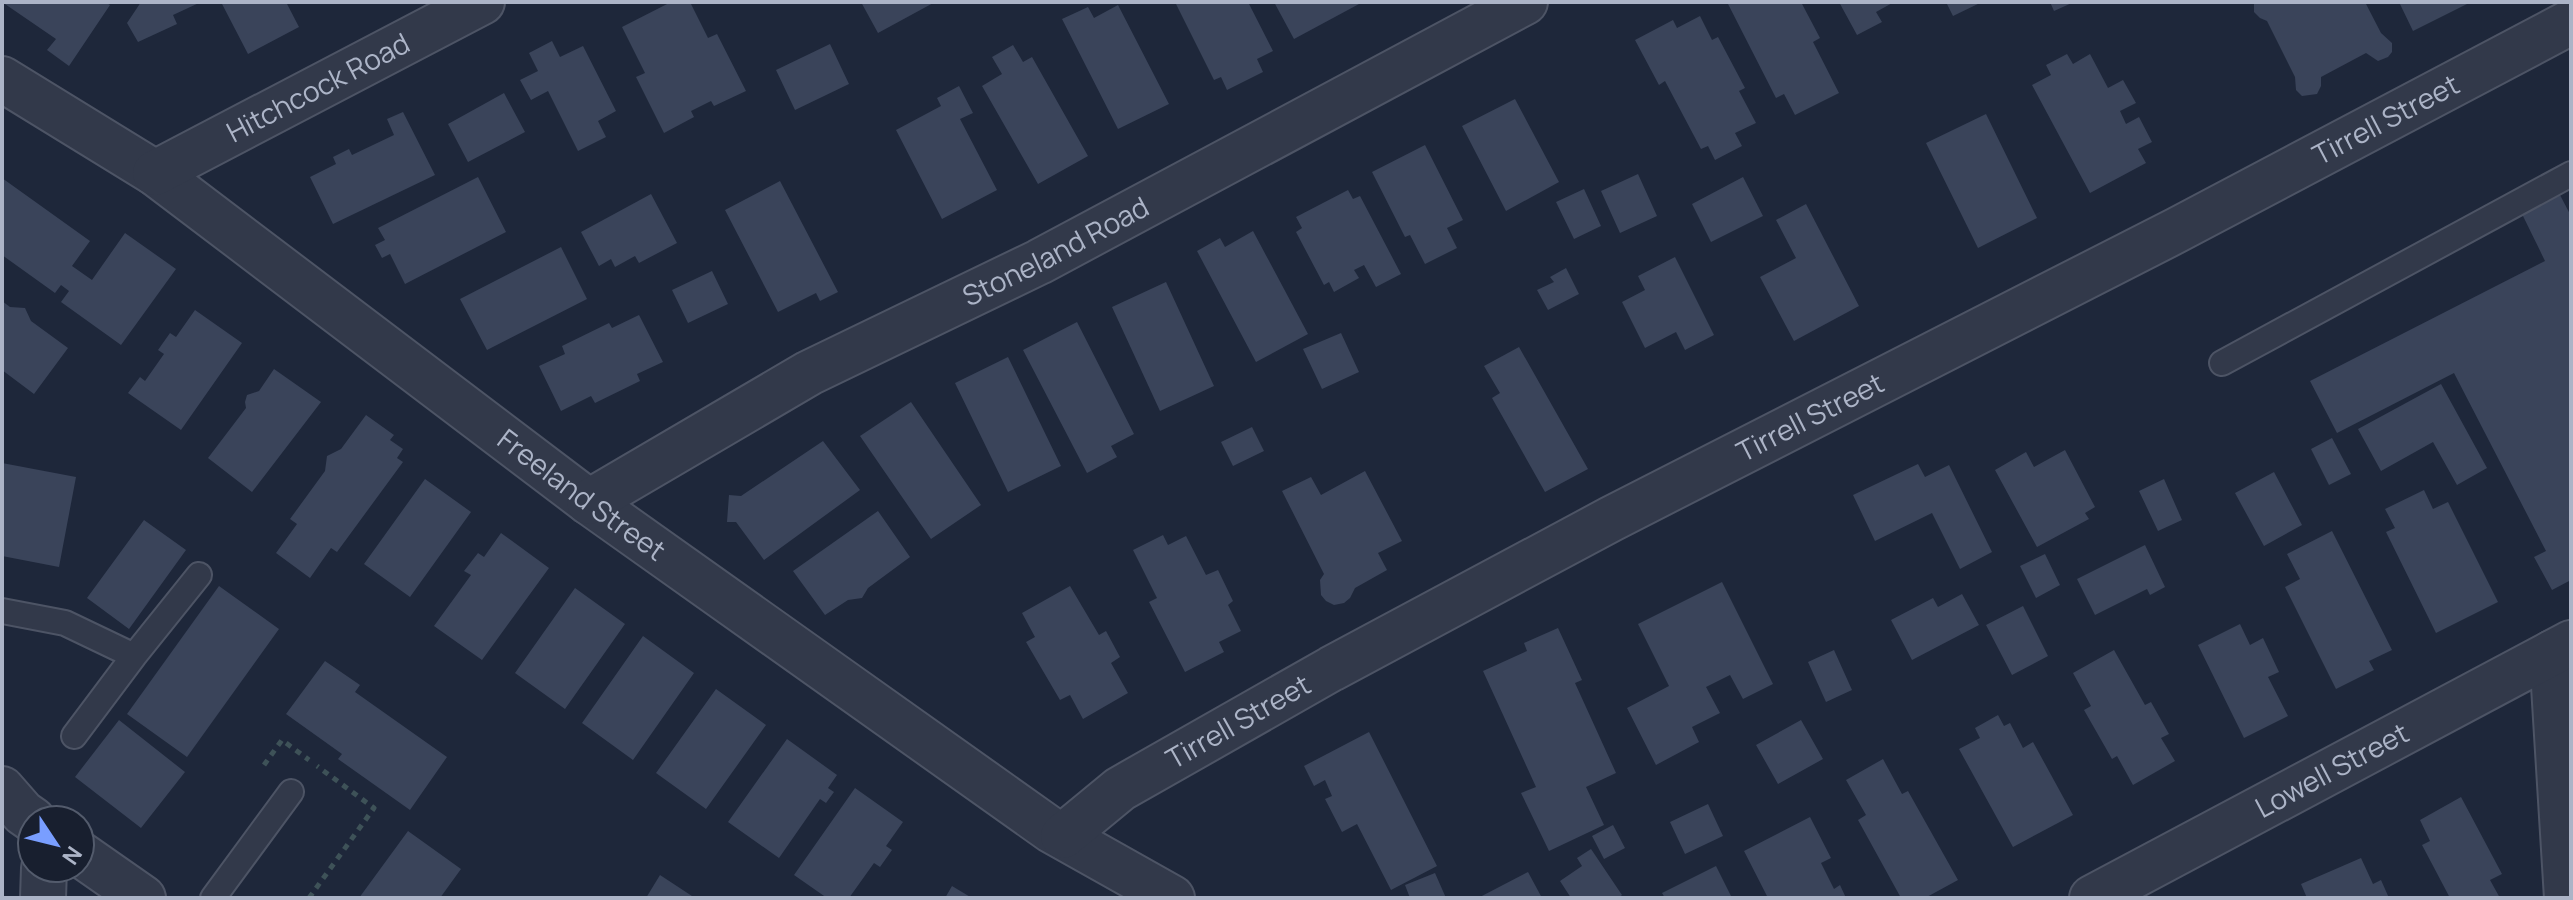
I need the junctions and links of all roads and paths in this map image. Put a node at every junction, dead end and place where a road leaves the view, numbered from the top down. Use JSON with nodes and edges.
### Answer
{"nodes":[{"id":1,"x":482,"y":2,"type":"edge"},
{"id":2,"x":1525,"y":2,"type":"edge"},
{"id":3,"x":2571,"y":22,"type":"edge"},
{"id":4,"x":2,"y":79,"type":"edge"},
{"id":5,"x":155,"y":173,"type":"junction"},
{"id":6,"x":2571,"y":174,"type":"edge"},
{"id":7,"x":2222,"y":363,"type":"dead end"},
{"id":8,"x":589,"y":502,"type":"junction"},
{"id":9,"x":199,"y":575,"type":"dead end"},
{"id":10,"x":2,"y":611,"type":"edge"},
{"id":11,"x":2562,"y":648,"type":"edge"},
{"id":12,"x":134,"y":656,"type":"junction"},
{"id":13,"x":74,"y":736,"type":"dead end"},
{"id":14,"x":264,"y":765,"type":"dead end"},
{"id":15,"x":2,"y":789,"type":"edge"},
{"id":16,"x":291,"y":792,"type":"dead end"},
{"id":17,"x":16,"y":805,"type":"edge"},
{"id":18,"x":1063,"y":836,"type":"junction"},
{"id":19,"x":96,"y":865,"type":"edge"},
{"id":20,"x":143,"y":898,"type":"edge"},
{"id":21,"x":213,"y":898,"type":"edge"},
{"id":22,"x":309,"y":898,"type":"edge"},
{"id":23,"x":1172,"y":898,"type":"edge"},
{"id":24,"x":2092,"y":898,"type":"edge"},
{"id":25,"x":2567,"y":898,"type":"edge"}],
"edges":[{"from":1,"to":5,"type":"street","name":"Hitchcock Road"},
{"from":2,"to":8,"type":"street","name":"Stoneland Road"},
{"from":3,"to":18,"type":"street","name":"Tirrell Street"},
{"from":4,"to":5,"type":"street","name":"Freeland Street"},
{"from":5,"to":8,"type":"street","name":"Freeland Street"},
{"from":6,"to":7,"type":"lane"},
{"from":8,"to":18,"type":"street","name":"Freeland Street"},
{"from":9,"to":12,"type":"lane"},
{"from":10,"to":12,"type":"lane"},
{"from":11,"to":24,"type":"street","name":"Lowell Street"},
{"from":11,"to":25,"type":"street"},
{"from":12,"to":13,"type":"lane"},
{"from":14,"to":22,"type":"path"},
{"from":15,"to":17,"type":"street"},
{"from":16,"to":21,"type":"lane"},
{"from":18,"to":23,"type":"street","name":"Freeland Street"},
{"from":19,"to":20,"type":"street"}]}
